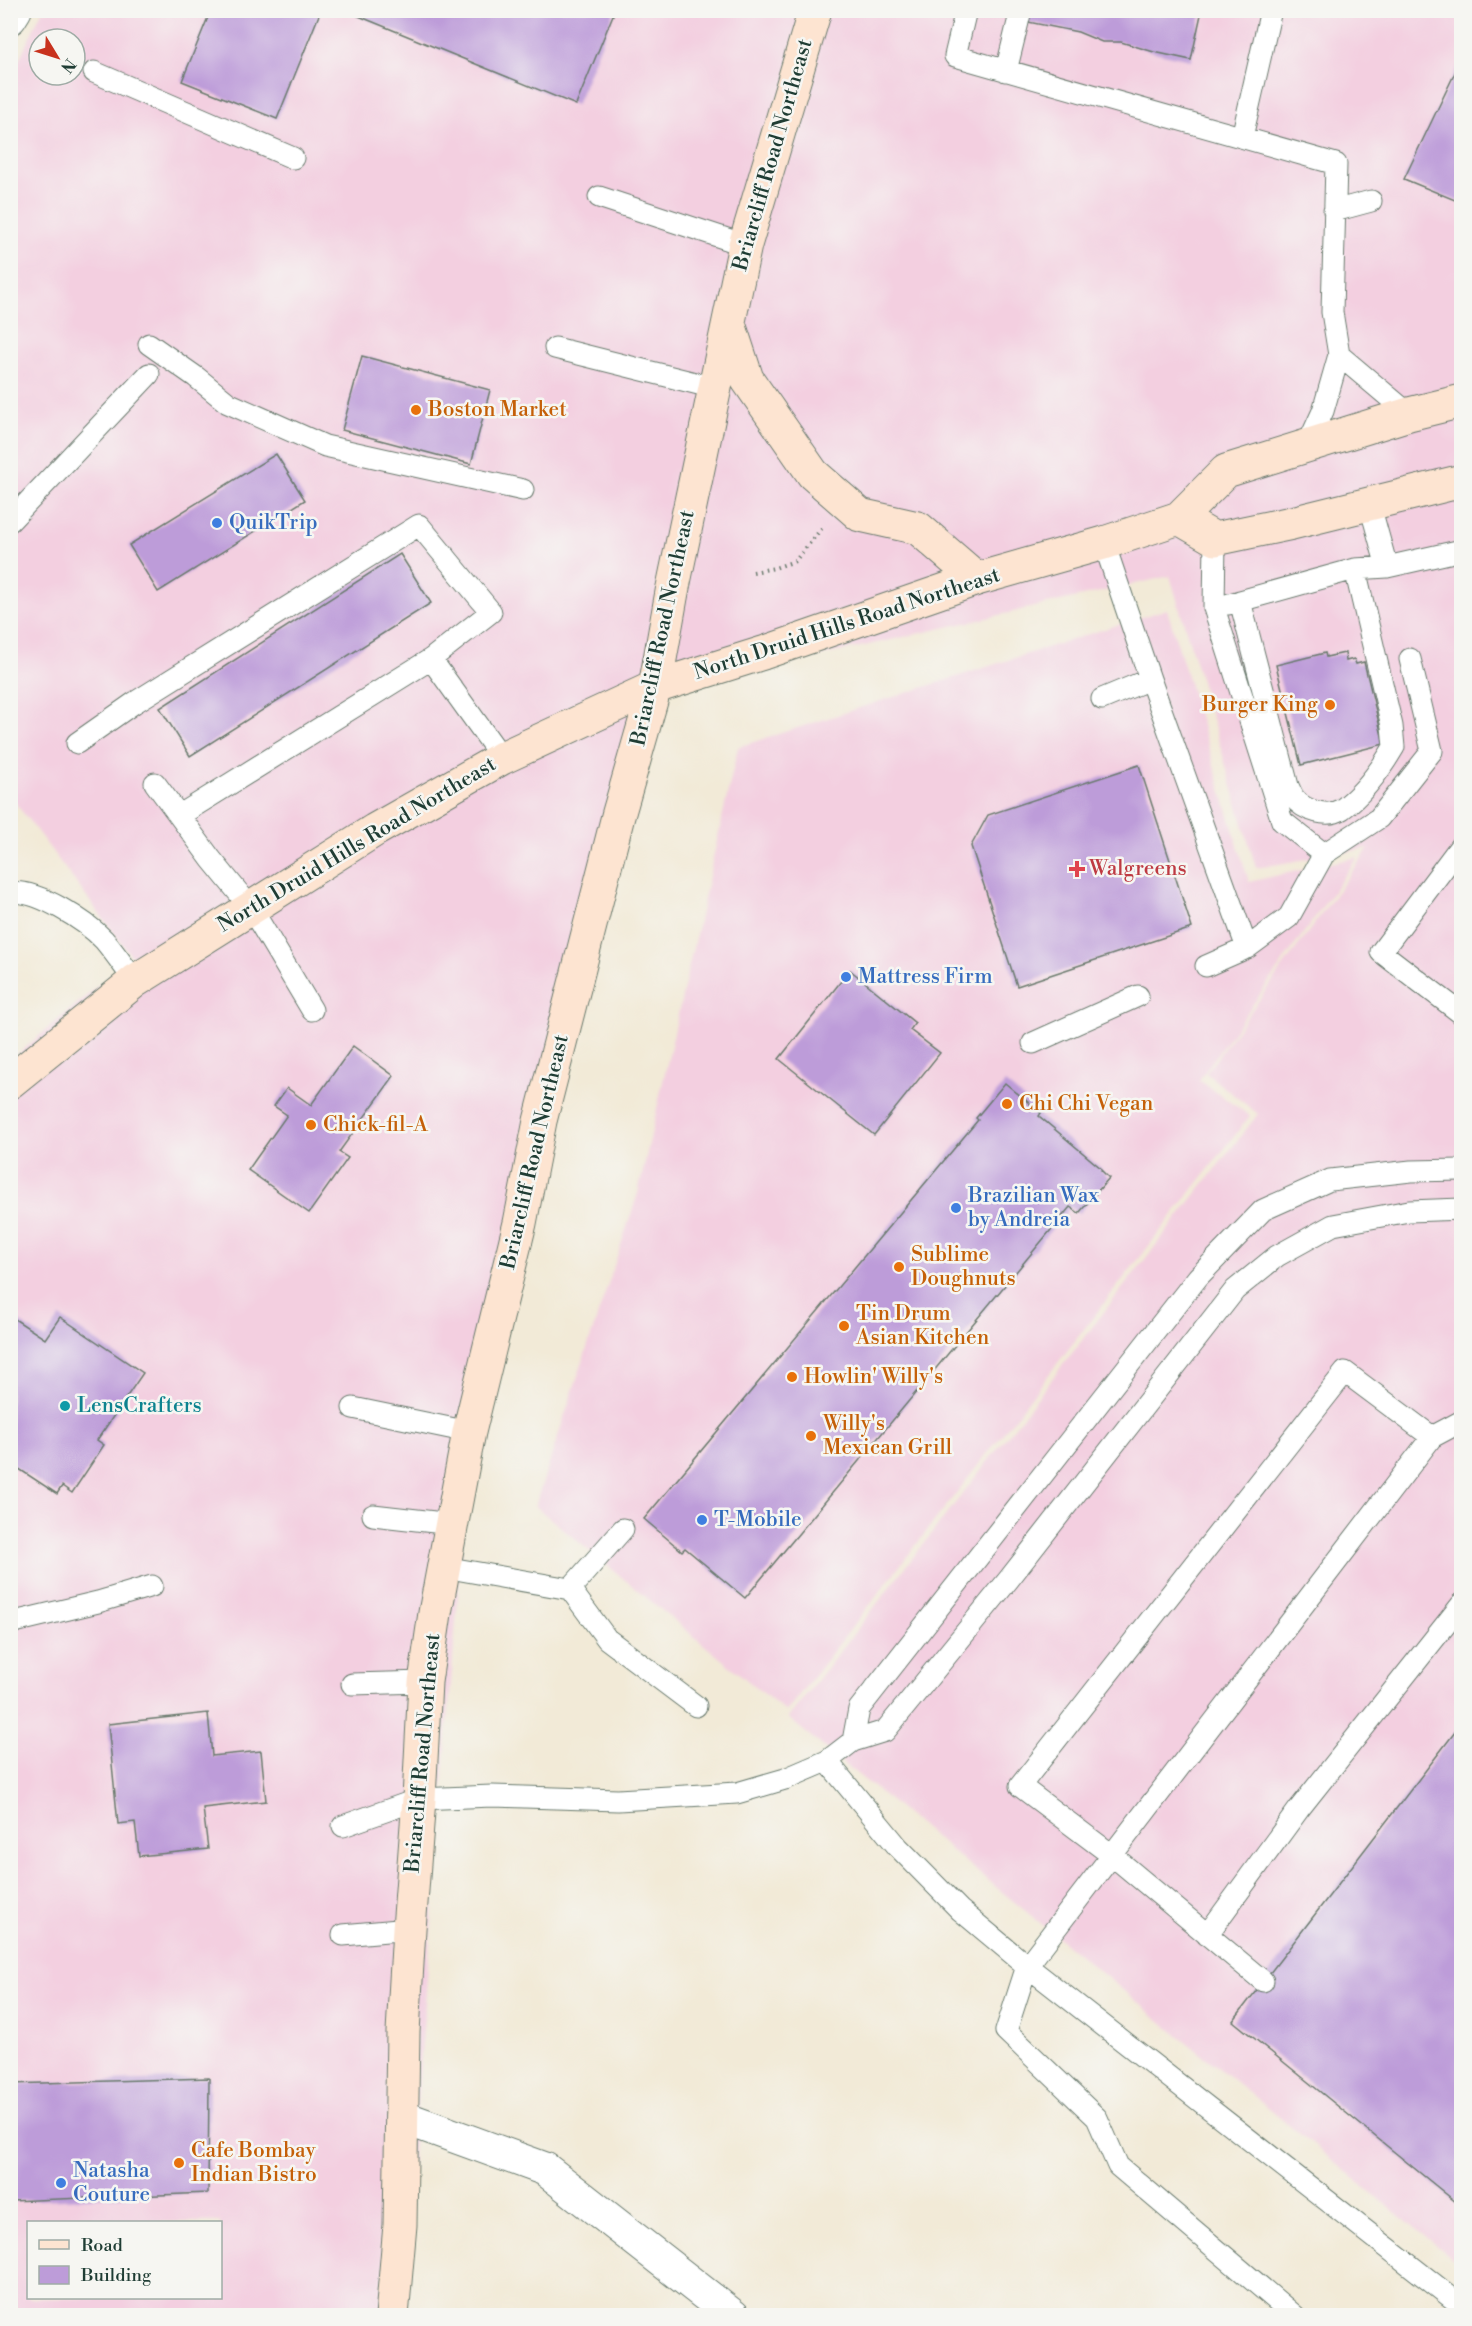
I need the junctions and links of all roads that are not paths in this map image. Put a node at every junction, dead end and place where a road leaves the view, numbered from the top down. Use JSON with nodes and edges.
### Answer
{"nodes":[{"id":1,"x":15,"y":10,"type":"edge"},
{"id":2,"x":815,"y":10,"type":"edge"},
{"id":3,"x":966,"y":10,"type":"edge"},
{"id":4,"x":1021,"y":10,"type":"edge"},
{"id":5,"x":1271,"y":10,"type":"edge"},
{"id":6,"x":10,"y":18,"type":"edge"},
{"id":7,"x":1006,"y":70,"type":"junction"},
{"id":8,"x":94,"y":72,"type":"dead end"},
{"id":9,"x":1242,"y":137,"type":"junction"},
{"id":10,"x":293,"y":158,"type":"dead end"},
{"id":11,"x":599,"y":197,"type":"dead end"},
{"id":12,"x":1371,"y":201,"type":"dead end"},
{"id":13,"x":1334,"y":211,"type":"junction"},
{"id":14,"x":745,"y":245,"type":"junction"},
{"id":15,"x":729,"y":323,"type":"junction"},
{"id":16,"x":149,"y":344,"type":"dead end"},
{"id":17,"x":555,"y":348,"type":"dead end"},
{"id":18,"x":1339,"y":355,"type":"junction"},
{"id":19,"x":149,"y":374,"type":"dead end"},
{"id":20,"x":716,"y":388,"type":"junction"},
{"id":21,"x":1461,"y":401,"type":"edge"},
{"id":22,"x":1409,"y":414,"type":"junction"},
{"id":23,"x":1307,"y":446,"type":"junction"},
{"id":24,"x":1461,"y":481,"type":"edge"},
{"id":25,"x":523,"y":490,"type":"dead end"},
{"id":26,"x":1369,"y":502,"type":"junction"},
{"id":27,"x":1179,"y":518,"type":"junction"},
{"id":28,"x":10,"y":521,"type":"edge"},
{"id":29,"x":1215,"y":538,"type":"junction"},
{"id":30,"x":1104,"y":543,"type":"junction"},
{"id":31,"x":1461,"y":550,"type":"edge"},
{"id":32,"x":1388,"y":567,"type":"junction"},
{"id":33,"x":1355,"y":569,"type":"junction"},
{"id":34,"x":977,"y":579,"type":"junction"},
{"id":35,"x":1240,"y":601,"type":"junction"},
{"id":36,"x":1214,"y":608,"type":"junction"},
{"id":37,"x":431,"y":659,"type":"junction"},
{"id":38,"x":1410,"y":659,"type":"dead end"},
{"id":39,"x":1150,"y":679,"type":"junction"},
{"id":40,"x":655,"y":687,"type":"junction"},
{"id":41,"x":1102,"y":699,"type":"dead end"},
{"id":42,"x":77,"y":743,"type":"dead end"},
{"id":43,"x":502,"y":758,"type":"junction"},
{"id":44,"x":155,"y":783,"type":"dead end"},
{"id":45,"x":180,"y":815,"type":"junction"},
{"id":46,"x":1461,"y":844,"type":"edge"},
{"id":47,"x":1324,"y":854,"type":"junction"},
{"id":48,"x":1455,"y":869,"type":"edge"},
{"id":49,"x":10,"y":893,"type":"edge"},
{"id":50,"x":251,"y":908,"type":"junction"},
{"id":51,"x":1246,"y":948,"type":"junction"},
{"id":52,"x":1206,"y":966,"type":"dead end"},
{"id":53,"x":135,"y":981,"type":"junction"},
{"id":54,"x":1138,"y":996,"type":"dead end"},
{"id":55,"x":312,"y":1010,"type":"dead end"},
{"id":56,"x":1461,"y":1014,"type":"edge"},
{"id":57,"x":1033,"y":1042,"type":"dead end"},
{"id":58,"x":10,"y":1082,"type":"edge"},
{"id":59,"x":1461,"y":1170,"type":"edge"},
{"id":60,"x":1461,"y":1209,"type":"edge"},
{"id":61,"x":353,"y":1408,"type":"dead end"},
{"id":62,"x":1461,"y":1421,"type":"edge"},
{"id":63,"x":469,"y":1432,"type":"junction"},
{"id":64,"x":1432,"y":1437,"type":"junction"},
{"id":65,"x":373,"y":1515,"type":"dead end"},
{"id":66,"x":452,"y":1524,"type":"junction"},
{"id":67,"x":623,"y":1529,"type":"dead end"},
{"id":68,"x":444,"y":1567,"type":"junction"},
{"id":69,"x":152,"y":1586,"type":"dead end"},
{"id":70,"x":570,"y":1589,"type":"junction"},
{"id":71,"x":1461,"y":1604,"type":"edge"},
{"id":72,"x":10,"y":1623,"type":"edge"},
{"id":73,"x":425,"y":1682,"type":"junction"},
{"id":74,"x":352,"y":1684,"type":"dead end"},
{"id":75,"x":696,"y":1706,"type":"dead end"},
{"id":76,"x":853,"y":1741,"type":"junction"},
{"id":77,"x":827,"y":1761,"type":"junction"},
{"id":78,"x":419,"y":1799,"type":"junction"},
{"id":79,"x":343,"y":1826,"type":"dead end"},
{"id":80,"x":1113,"y":1856,"type":"junction"},
{"id":81,"x":409,"y":1929,"type":"junction"},
{"id":82,"x":343,"y":1935,"type":"dead end"},
{"id":83,"x":1207,"y":1935,"type":"junction"},
{"id":84,"x":1027,"y":1966,"type":"junction"},
{"id":85,"x":1263,"y":1981,"type":"dead end"},
{"id":86,"x":402,"y":2117,"type":"junction"},
{"id":87,"x":1458,"y":2295,"type":"edge"},
{"id":88,"x":392,"y":2316,"type":"edge"},
{"id":89,"x":733,"y":2316,"type":"edge"},
{"id":90,"x":1295,"y":2316,"type":"edge"}],
"edges":[{"from":1,"to":6,"type":"street"},
{"from":2,"to":14,"type":"main road","name":"Briarcliff Road Northeast"},
{"from":3,"to":7,"type":"lane"},
{"from":4,"to":7,"type":"lane"},
{"from":5,"to":9,"type":"lane"},
{"from":7,"to":9,"type":"lane"},
{"from":8,"to":10,"type":"lane"},
{"from":9,"to":13,"type":"lane"},
{"from":11,"to":14,"type":"lane"},
{"from":12,"to":13,"type":"lane"},
{"from":13,"to":18,"type":"lane"},
{"from":14,"to":15,"type":"main road","name":"Briarcliff Road Northeast"},
{"from":15,"to":20,"type":"main road","name":"Briarcliff Road Northeast"},
{"from":15,"to":34,"type":"main road"},
{"from":16,"to":25,"type":"lane"},
{"from":17,"to":20,"type":"lane"},
{"from":18,"to":22,"type":"lane"},
{"from":18,"to":23,"type":"lane"},
{"from":19,"to":28,"type":"lane"},
{"from":20,"to":40,"type":"main road","name":"Briarcliff Road Northeast"},
{"from":21,"to":22,"type":"main road","name":"North Druid Hills Road Northeast"},
{"from":22,"to":23,"type":"main road","name":"North Druid Hills Road Northeast"},
{"from":23,"to":27,"type":"main road","name":"North Druid Hills Road Northeast"},
{"from":24,"to":26,"type":"main road"},
{"from":26,"to":29,"type":"main road"},
{"from":26,"to":32,"type":"lane"},
{"from":27,"to":29,"type":"main road"},
{"from":27,"to":30,"type":"main road","name":"North Druid Hills Road Northeast"},
{"from":29,"to":36,"type":"lane"},
{"from":30,"to":34,"type":"main road","name":"North Druid Hills Road Northeast"},
{"from":30,"to":39,"type":"lane"},
{"from":31,"to":32,"type":"lane"},
{"from":32,"to":33,"type":"lane"},
{"from":33,"to":35,"type":"lane"},
{"from":33,"to":35,"type":"lane"},
{"from":34,"to":40,"type":"main road","name":"North Druid Hills Road Northeast"},
{"from":35,"to":36,"type":"lane"},
{"from":36,"to":47,"type":"lane"},
{"from":37,"to":42,"type":"lane"},
{"from":37,"to":43,"type":"lane"},
{"from":37,"to":45,"type":"lane"},
{"from":38,"to":47,"type":"lane"},
{"from":39,"to":41,"type":"lane"},
{"from":39,"to":51,"type":"lane"},
{"from":40,"to":43,"type":"main road","name":"North Druid Hills Road Northeast"},
{"from":40,"to":63,"type":"main road","name":"Briarcliff Road Northeast"},
{"from":43,"to":50,"type":"main road","name":"North Druid Hills Road Northeast"},
{"from":44,"to":45,"type":"lane"},
{"from":45,"to":50,"type":"lane"},
{"from":46,"to":48,"type":"lane"},
{"from":47,"to":51,"type":"lane"},
{"from":48,"to":56,"type":"lane"},
{"from":49,"to":53,"type":"lane"},
{"from":50,"to":53,"type":"main road","name":"North Druid Hills Road Northeast"},
{"from":50,"to":55,"type":"lane"},
{"from":51,"to":52,"type":"lane"},
{"from":53,"to":58,"type":"main road","name":"North Druid Hills Road Northeast"},
{"from":54,"to":57,"type":"lane"},
{"from":59,"to":76,"type":"lane"},
{"from":60,"to":76,"type":"lane"},
{"from":61,"to":63,"type":"lane"},
{"from":62,"to":64,"type":"lane"},
{"from":63,"to":66,"type":"main road","name":"Briarcliff Road Northeast"},
{"from":64,"to":80,"type":"lane"},
{"from":64,"to":80,"type":"lane"},
{"from":65,"to":66,"type":"lane"},
{"from":66,"to":68,"type":"main road","name":"Briarcliff Road Northeast"},
{"from":67,"to":70,"type":"lane"},
{"from":68,"to":70,"type":"lane"},
{"from":68,"to":73,"type":"main road","name":"Briarcliff Road Northeast"},
{"from":69,"to":72,"type":"lane"},
{"from":70,"to":75,"type":"lane"},
{"from":71,"to":83,"type":"lane"},
{"from":73,"to":74,"type":"lane"},
{"from":73,"to":78,"type":"main road","name":"Briarcliff Road Northeast"},
{"from":76,"to":77,"type":"lane"},
{"from":77,"to":78,"type":"lane"},
{"from":77,"to":84,"type":"lane"},
{"from":78,"to":79,"type":"lane"},
{"from":78,"to":81,"type":"main road","name":"Briarcliff Road Northeast"},
{"from":80,"to":83,"type":"lane"},
{"from":80,"to":84,"type":"lane"},
{"from":81,"to":82,"type":"lane"},
{"from":81,"to":86,"type":"main road","name":"Briarcliff Road Northeast"},
{"from":83,"to":85,"type":"lane"},
{"from":84,"to":87,"type":"lane"},
{"from":84,"to":90,"type":"lane"},
{"from":86,"to":88,"type":"main road","name":"Briarcliff Road Northeast"},
{"from":86,"to":89,"type":"street"}]}
